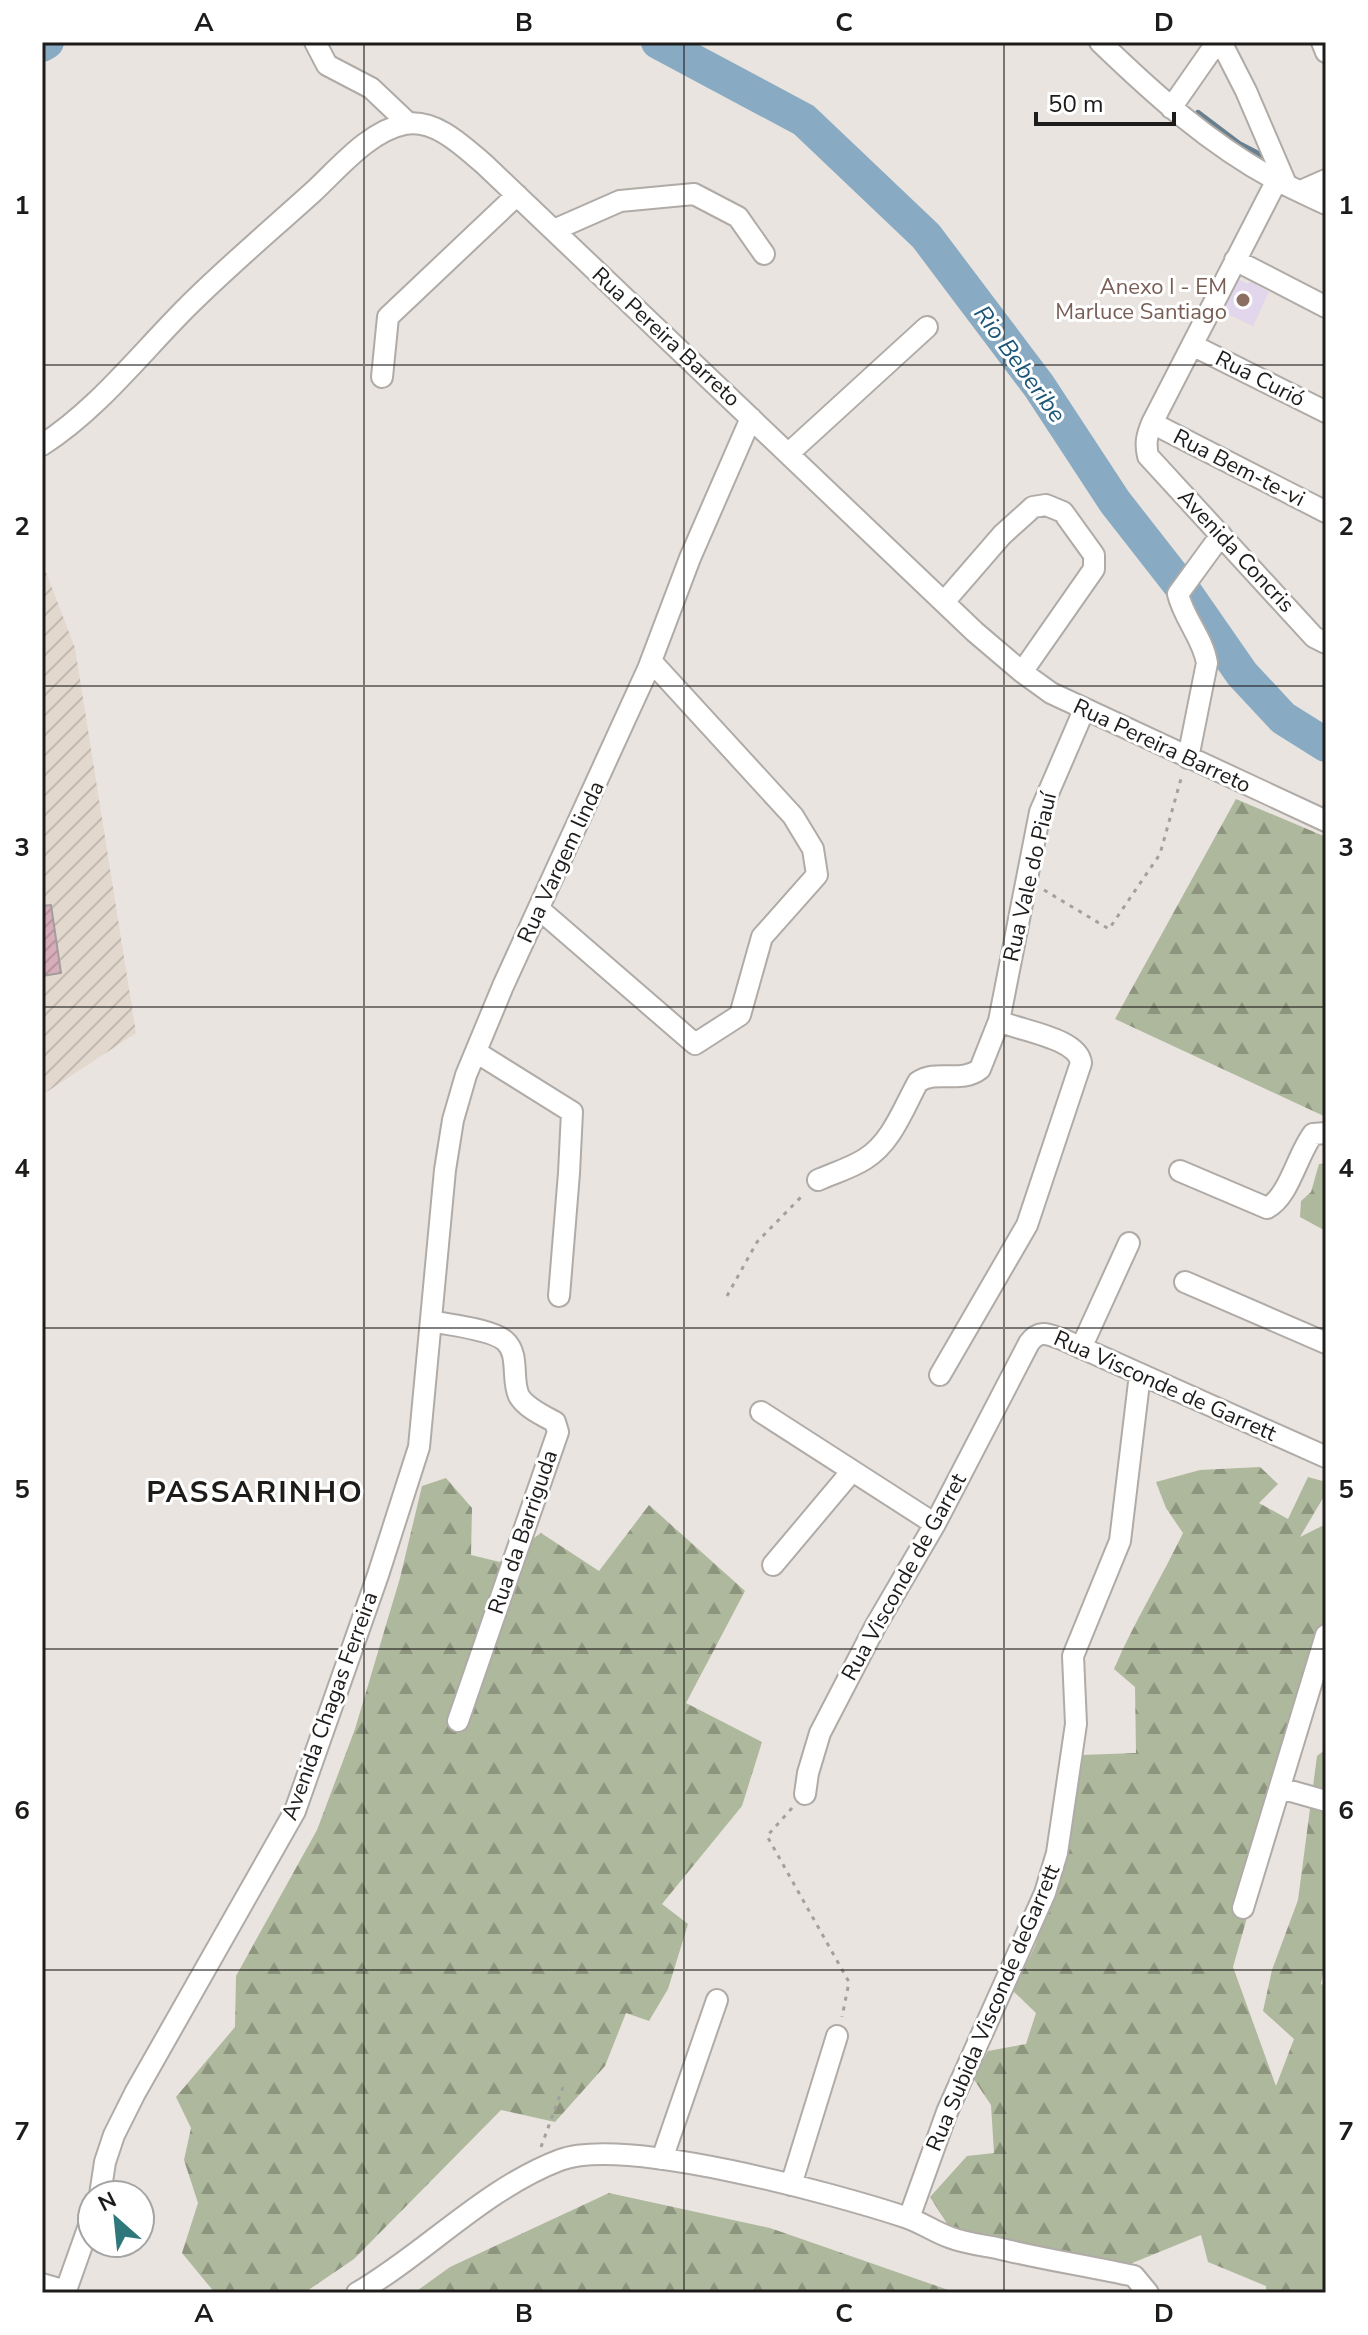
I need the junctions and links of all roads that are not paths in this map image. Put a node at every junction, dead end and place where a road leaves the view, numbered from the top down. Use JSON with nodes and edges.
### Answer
{"nodes":[{"id":1,"x":315,"y":42,"type":"edge"},
{"id":2,"x":1100,"y":42,"type":"edge"},
{"id":3,"x":1219,"y":42,"type":"edge"},
{"id":4,"x":1322,"y":42,"type":"edge"},
{"id":5,"x":1326,"y":52,"type":"edge"},
{"id":6,"x":1171,"y":108,"type":"junction"},
{"id":7,"x":408,"y":123,"type":"junction"},
{"id":8,"x":1326,"y":180,"type":"edge"},
{"id":9,"x":1288,"y":185,"type":"junction"},
{"id":10,"x":517,"y":195,"type":"junction"},
{"id":11,"x":1326,"y":204,"type":"edge"},
{"id":12,"x":554,"y":230,"type":"junction"},
{"id":13,"x":764,"y":254,"type":"dead end"},
{"id":14,"x":1235,"y":260,"type":"junction"},
{"id":15,"x":1326,"y":307,"type":"edge"},
{"id":16,"x":927,"y":327,"type":"dead end"},
{"id":17,"x":1194,"y":346,"type":"junction"},
{"id":18,"x":382,"y":377,"type":"dead end"},
{"id":19,"x":1326,"y":412,"type":"edge"},
{"id":20,"x":751,"y":418,"type":"junction"},
{"id":21,"x":1152,"y":423,"type":"junction"},
{"id":22,"x":42,"y":445,"type":"edge"},
{"id":23,"x":789,"y":453,"type":"junction"},
{"id":24,"x":1326,"y":512,"type":"edge"},
{"id":25,"x":1221,"y":535,"type":"junction"},
{"id":26,"x":944,"y":602,"type":"junction"},
{"id":27,"x":1326,"y":643,"type":"edge"},
{"id":28,"x":651,"y":661,"type":"junction"},
{"id":29,"x":1022,"y":672,"type":"junction"},
{"id":30,"x":1084,"y":710,"type":"junction"},
{"id":31,"x":1188,"y":758,"type":"junction"},
{"id":32,"x":1326,"y":821,"type":"edge"},
{"id":33,"x":539,"y":909,"type":"junction"},
{"id":34,"x":1001,"y":1012,"type":"junction"},
{"id":35,"x":476,"y":1052,"type":"junction"},
{"id":36,"x":1326,"y":1133,"type":"edge"},
{"id":37,"x":1180,"y":1171,"type":"dead end"},
{"id":38,"x":818,"y":1180,"type":"road end"},
{"id":39,"x":1129,"y":1243,"type":"dead end"},
{"id":40,"x":1185,"y":1282,"type":"dead end"},
{"id":41,"x":559,"y":1296,"type":"dead end"},
{"id":42,"x":431,"y":1321,"type":"junction"},
{"id":43,"x":1326,"y":1343,"type":"edge"},
{"id":44,"x":1081,"y":1348,"type":"junction"},
{"id":45,"x":1017,"y":1365,"type":"joint"},
{"id":46,"x":1140,"y":1374,"type":"junction"},
{"id":47,"x":940,"y":1375,"type":"dead end"},
{"id":48,"x":761,"y":1412,"type":"dead end"},
{"id":49,"x":1326,"y":1457,"type":"edge"},
{"id":50,"x":852,"y":1471,"type":"junction"},
{"id":51,"x":935,"y":1524,"type":"junction"},
{"id":52,"x":773,"y":1565,"type":"dead end"},
{"id":53,"x":1326,"y":1635,"type":"edge"},
{"id":54,"x":458,"y":1721,"type":"dead end"},
{"id":55,"x":1280,"y":1788,"type":"junction"},
{"id":56,"x":805,"y":1794,"type":"road end"},
{"id":57,"x":1326,"y":1801,"type":"edge"},
{"id":58,"x":1243,"y":1908,"type":"dead end"},
{"id":59,"x":717,"y":2000,"type":"dead end"},
{"id":60,"x":837,"y":2036,"type":"road end"},
{"id":61,"x":662,"y":2159,"type":"junction"},
{"id":62,"x":103,"y":2179,"type":"edge"},
{"id":63,"x":791,"y":2185,"type":"junction"},
{"id":64,"x":909,"y":2218,"type":"junction"},
{"id":65,"x":77,"y":2259,"type":"edge"},
{"id":66,"x":42,"y":2284,"type":"edge"},
{"id":67,"x":66,"y":2292,"type":"edge"},
{"id":68,"x":357,"y":2293,"type":"edge"},
{"id":69,"x":1148,"y":2293,"type":"edge"}],
"edges":[{"from":1,"to":7,"type":"street"},
{"from":2,"to":6,"type":"street"},
{"from":3,"to":6,"type":"street"},
{"from":3,"to":9,"type":"street"},
{"from":4,"to":5,"type":"street"},
{"from":6,"to":9,"type":"street"},
{"from":7,"to":10,"type":"street","name":"Rua Pereira Barreto"},
{"from":7,"to":22,"type":"street"},
{"from":8,"to":9,"type":"street"},
{"from":9,"to":11,"type":"street"},
{"from":9,"to":14,"type":"street"},
{"from":10,"to":12,"type":"street","name":"Rua Pereira Barreto"},
{"from":10,"to":18,"type":"street"},
{"from":12,"to":13,"type":"street"},
{"from":12,"to":20,"type":"street","name":"Rua Pereira Barreto"},
{"from":14,"to":15,"type":"street"},
{"from":14,"to":17,"type":"street"},
{"from":16,"to":23,"type":"street"},
{"from":17,"to":19,"type":"street","name":"Rua Curió"},
{"from":17,"to":21,"type":"street"},
{"from":20,"to":23,"type":"street","name":"Rua Pereira Barreto"},
{"from":20,"to":28,"type":"street","name":"Rua Vargem linda"},
{"from":21,"to":24,"type":"street","name":"Rua Bem-te-vi"},
{"from":21,"to":25,"type":"street","name":"Avenida Concris"},
{"from":23,"to":26,"type":"street","name":"Rua Pereira Barreto"},
{"from":25,"to":27,"type":"street","name":"Avenida Concris"},
{"from":25,"to":31,"type":"street"},
{"from":26,"to":29,"type":"street","name":"Rua Pereira Barreto"},
{"from":26,"to":29,"type":"street"},
{"from":28,"to":33,"type":"street","name":"Rua Vargem linda"},
{"from":28,"to":33,"type":"street"},
{"from":29,"to":30,"type":"street","name":"Rua Pereira Barreto"},
{"from":30,"to":31,"type":"street","name":"Rua Pereira Barreto"},
{"from":30,"to":34,"type":"street","name":"Rua Vale do Piauí"},
{"from":31,"to":32,"type":"street","name":"Rua Pereira Barreto"},
{"from":33,"to":35,"type":"street","name":"Rua Vargem linda"},
{"from":34,"to":38,"type":"street","name":"Rua Vale do Piauí"},
{"from":34,"to":47,"type":"street"},
{"from":35,"to":41,"type":"street"},
{"from":35,"to":42,"type":"street","name":"Rua Vargem linda"},
{"from":36,"to":37,"type":"street"},
{"from":39,"to":44,"type":"street"},
{"from":40,"to":43,"type":"street"},
{"from":42,"to":54,"type":"street","name":"Rua da Barriguda"},
{"from":42,"to":62,"type":"street","name":"Avenida Chagas Ferreira"},
{"from":44,"to":45,"type":"street","name":"Rua Visconde de Garrett"},
{"from":44,"to":46,"type":"street","name":"Rua Visconde de Garrett"},
{"from":45,"to":51,"type":"street","name":"Rua Visconde de Garret"},
{"from":46,"to":49,"type":"street","name":"Rua Visconde de Garrett"},
{"from":46,"to":64,"type":"street","name":"Rua Subida Visconde deGarrett"},
{"from":48,"to":50,"type":"street"},
{"from":50,"to":51,"type":"street"},
{"from":50,"to":52,"type":"street"},
{"from":51,"to":56,"type":"street","name":"Rua Visconde de Garret"},
{"from":53,"to":55,"type":"street"},
{"from":55,"to":57,"type":"street"},
{"from":55,"to":58,"type":"street"},
{"from":59,"to":61,"type":"street"},
{"from":60,"to":63,"type":"street"},
{"from":61,"to":63,"type":"street"},
{"from":61,"to":68,"type":"street"},
{"from":63,"to":64,"type":"street"},
{"from":64,"to":69,"type":"street"},
{"from":65,"to":67,"type":"street"},
{"from":66,"to":67,"type":"street"}]}
